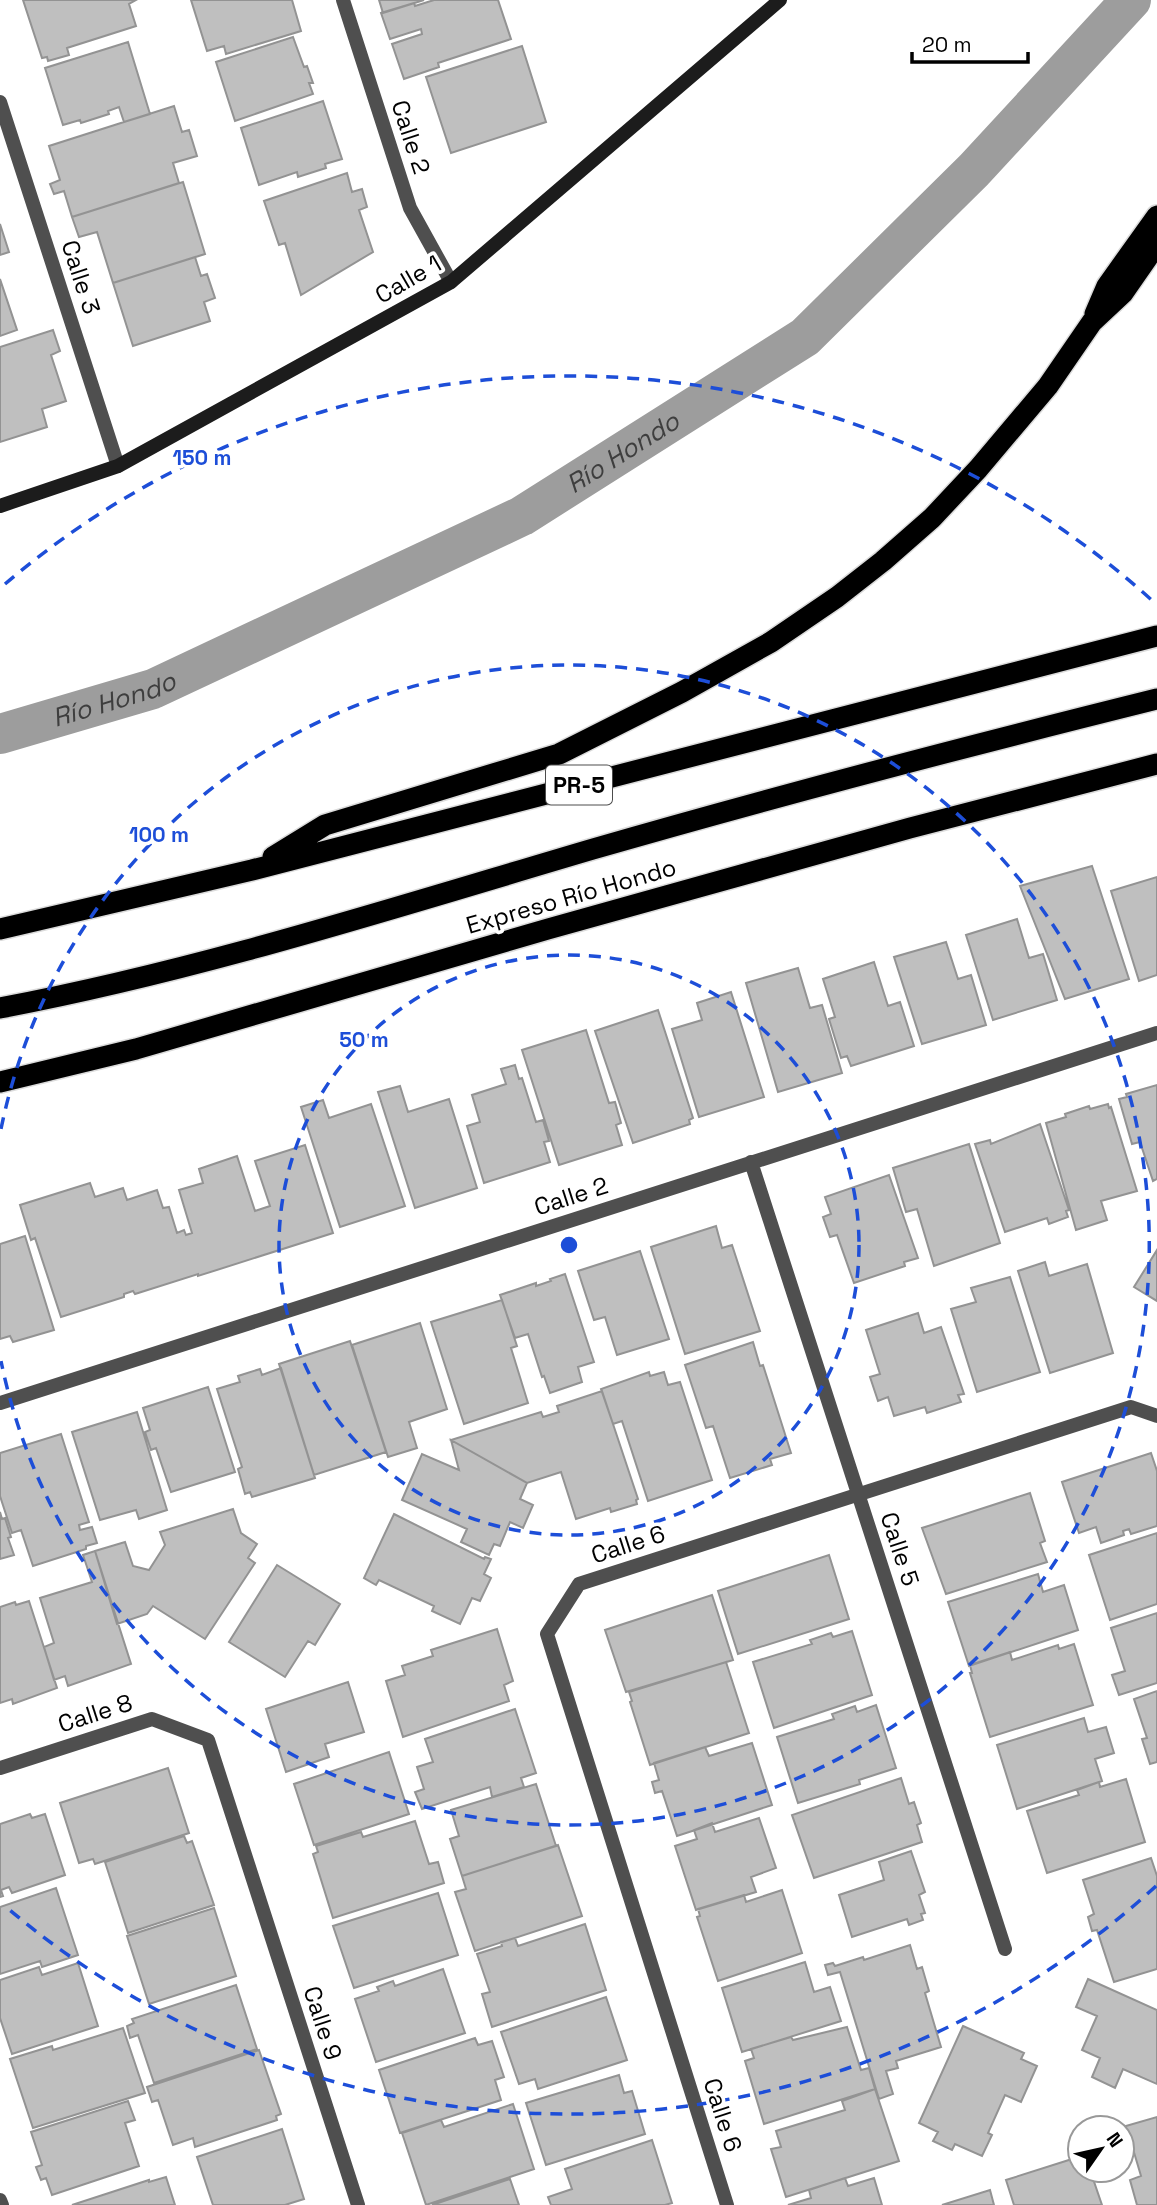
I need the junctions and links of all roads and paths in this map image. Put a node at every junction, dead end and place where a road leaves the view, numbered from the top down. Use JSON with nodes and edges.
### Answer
{"nodes":[{"id":1,"x":344,"y":0,"type":"edge"},
{"id":2,"x":780,"y":0,"type":"edge"},
{"id":3,"x":0,"y":102,"type":"edge"},
{"id":4,"x":1157,"y":216,"type":"edge"},
{"id":5,"x":1157,"y":244,"type":"edge"},
{"id":6,"x":450,"y":282,"type":"junction"},
{"id":7,"x":1092,"y":321,"type":"junction"},
{"id":8,"x":118,"y":466,"type":"junction"},
{"id":9,"x":0,"y":506,"type":"edge"},
{"id":10,"x":1157,"y":636,"type":"edge"},
{"id":11,"x":1157,"y":699,"type":"edge"},
{"id":12,"x":1157,"y":764,"type":"edge"},
{"id":13,"x":252,"y":870,"type":"junction"},
{"id":14,"x":0,"y":929,"type":"edge"},
{"id":15,"x":0,"y":1008,"type":"edge"},
{"id":16,"x":1157,"y":1033,"type":"edge"},
{"id":17,"x":0,"y":1082,"type":"edge"},
{"id":18,"x":751,"y":1162,"type":"junction"},
{"id":19,"x":0,"y":1403,"type":"edge"},
{"id":20,"x":1157,"y":1416,"type":"edge"},
{"id":21,"x":858,"y":1493,"type":"junction"},
{"id":22,"x":0,"y":1768,"type":"edge"},
{"id":23,"x":245,"y":1854,"type":"joint"},
{"id":24,"x":1005,"y":1949,"type":"dead end"},
{"id":25,"x":0,"y":2200,"type":"edge"},
{"id":26,"x":2,"y":2205,"type":"edge"},
{"id":27,"x":358,"y":2205,"type":"edge"},
{"id":28,"x":727,"y":2205,"type":"edge"}],
"edges":[{"from":1,"to":6,"type":"street","name":"Calle 2"},
{"from":2,"to":6,"type":"street","name":"Calle 1"},
{"from":3,"to":8,"type":"street","name":"Calle 3"},
{"from":4,"to":7,"type":"highway"},
{"from":5,"to":7,"type":"highway"},
{"from":6,"to":8,"type":"street","name":"Calle 1"},
{"from":7,"to":13,"type":"highway"},
{"from":8,"to":9,"type":"street","name":"Calle 1"},
{"from":10,"to":13,"type":"highway","number":"PR-5"},
{"from":11,"to":15,"type":"highway"},
{"from":12,"to":17,"type":"highway","name":"Expreso Río Hondo"},
{"from":13,"to":14,"type":"highway","number":"PR-5"},
{"from":16,"to":18,"type":"street","name":"Calle 2"},
{"from":18,"to":19,"type":"street","name":"Calle 2"},
{"from":18,"to":21,"type":"street","name":"Calle 5"},
{"from":20,"to":21,"type":"street","name":"Calle 6"},
{"from":21,"to":24,"type":"street","name":"Calle 5"},
{"from":21,"to":28,"type":"street","name":"Calle 6"},
{"from":22,"to":23,"type":"street","name":"Calle 8"},
{"from":23,"to":27,"type":"street","name":"Calle 9"},
{"from":25,"to":26,"type":"street"}]}
